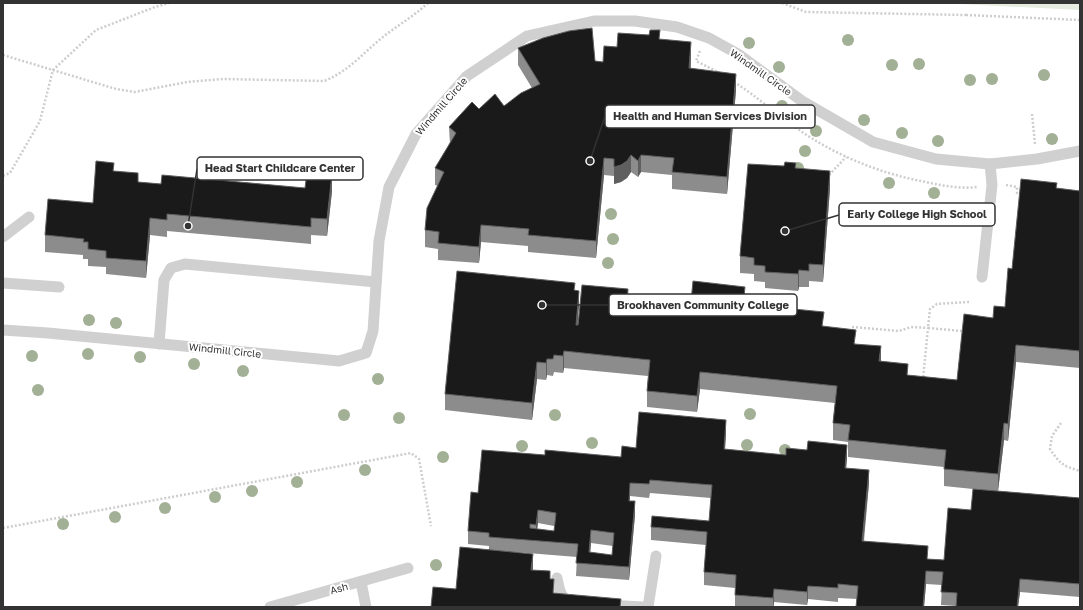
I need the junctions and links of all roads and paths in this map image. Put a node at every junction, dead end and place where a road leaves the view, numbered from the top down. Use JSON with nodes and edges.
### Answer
{"nodes":[{"id":1,"x":169,"y":3,"type":"edge"},
{"id":2,"x":428,"y":3,"type":"edge"},
{"id":3,"x":782,"y":3,"type":"edge"},
{"id":4,"x":961,"y":14,"type":"dead end"},
{"id":5,"x":966,"y":15,"type":"junction"},
{"id":6,"x":1080,"y":20,"type":"edge"},
{"id":7,"x":701,"y":48,"type":"dead end"},
{"id":8,"x":3,"y":55,"type":"edge"},
{"id":9,"x":53,"y":70,"type":"junction"},
{"id":10,"x":719,"y":73,"type":"edge"},
{"id":11,"x":730,"y":80,"type":"edge"},
{"id":12,"x":1032,"y":114,"type":"dead end"},
{"id":13,"x":1080,"y":150,"type":"edge"},
{"id":14,"x":846,"y":157,"type":"junction"},
{"id":15,"x":1037,"y":159,"type":"junction"},
{"id":16,"x":990,"y":164,"type":"junction"},
{"id":17,"x":3,"y":176,"type":"edge"},
{"id":18,"x":827,"y":177,"type":"edge"},
{"id":19,"x":992,"y":185,"type":"junction"},
{"id":20,"x":1025,"y":194,"type":"edge"},
{"id":21,"x":29,"y":216,"type":"dead end"},
{"id":22,"x":3,"y":237,"type":"edge"},
{"id":23,"x":982,"y":277,"type":"dead end"},
{"id":24,"x":376,"y":282,"type":"junction"},
{"id":25,"x":3,"y":283,"type":"edge"},
{"id":26,"x":59,"y":287,"type":"dead end"},
{"id":27,"x":969,"y":302,"type":"dead end"},
{"id":28,"x":852,"y":327,"type":"dead end"},
{"id":29,"x":928,"y":328,"type":"junction"},
{"id":30,"x":3,"y":330,"type":"edge"},
{"id":31,"x":962,"y":331,"type":"edge"},
{"id":32,"x":159,"y":344,"type":"junction"},
{"id":33,"x":923,"y":386,"type":"edge"},
{"id":34,"x":1061,"y":423,"type":"dead end"},
{"id":35,"x":1080,"y":471,"type":"edge"},
{"id":36,"x":432,"y":526,"type":"dead end"},
{"id":37,"x":3,"y":528,"type":"edge"},
{"id":38,"x":656,"y":556,"type":"dead end"},
{"id":39,"x":408,"y":568,"type":"dead end"},
{"id":40,"x":557,"y":578,"type":"dead end"},
{"id":41,"x":361,"y":582,"type":"junction"},
{"id":42,"x":584,"y":603,"type":"edge"},
{"id":43,"x":598,"y":604,"type":"edge"},
{"id":44,"x":270,"y":607,"type":"edge"},
{"id":45,"x":366,"y":607,"type":"edge"},
{"id":46,"x":642,"y":607,"type":"edge"},
{"id":47,"x":648,"y":607,"type":"edge"}],
"edges":[{"from":1,"to":9,"type":"path"},
{"from":2,"to":9,"type":"path"},
{"from":3,"to":5,"type":"path"},
{"from":4,"to":5,"type":"path"},
{"from":5,"to":6,"type":"path"},
{"from":7,"to":10,"type":"path"},
{"from":8,"to":9,"type":"path"},
{"from":9,"to":17,"type":"path"},
{"from":11,"to":14,"type":"path"},
{"from":12,"to":15,"type":"path"},
{"from":13,"to":15,"type":"lane","name":"Windmill Circle"},
{"from":14,"to":18,"type":"path"},
{"from":14,"to":19,"type":"path"},
{"from":15,"to":16,"type":"lane","name":"Windmill Circle"},
{"from":16,"to":19,"type":"lane"},
{"from":16,"to":24,"type":"lane","name":"Windmill Circle"},
{"from":19,"to":20,"type":"path"},
{"from":19,"to":23,"type":"lane"},
{"from":21,"to":22,"type":"lane"},
{"from":24,"to":32,"type":"lane","name":"Windmill Circle"},
{"from":24,"to":32,"type":"lane"},
{"from":25,"to":26,"type":"lane"},
{"from":27,"to":29,"type":"path"},
{"from":28,"to":29,"type":"path"},
{"from":29,"to":31,"type":"path"},
{"from":29,"to":33,"type":"path"},
{"from":30,"to":32,"type":"lane","name":"Windmill Circle"},
{"from":34,"to":35,"type":"path"},
{"from":36,"to":37,"type":"path"},
{"from":38,"to":47,"type":"lane"},
{"from":39,"to":41,"type":"lane","name":"Ash"},
{"from":40,"to":42,"type":"lane"},
{"from":41,"to":44,"type":"lane","name":"Ash"},
{"from":41,"to":45,"type":"lane"},
{"from":43,"to":46,"type":"lane"}]}
